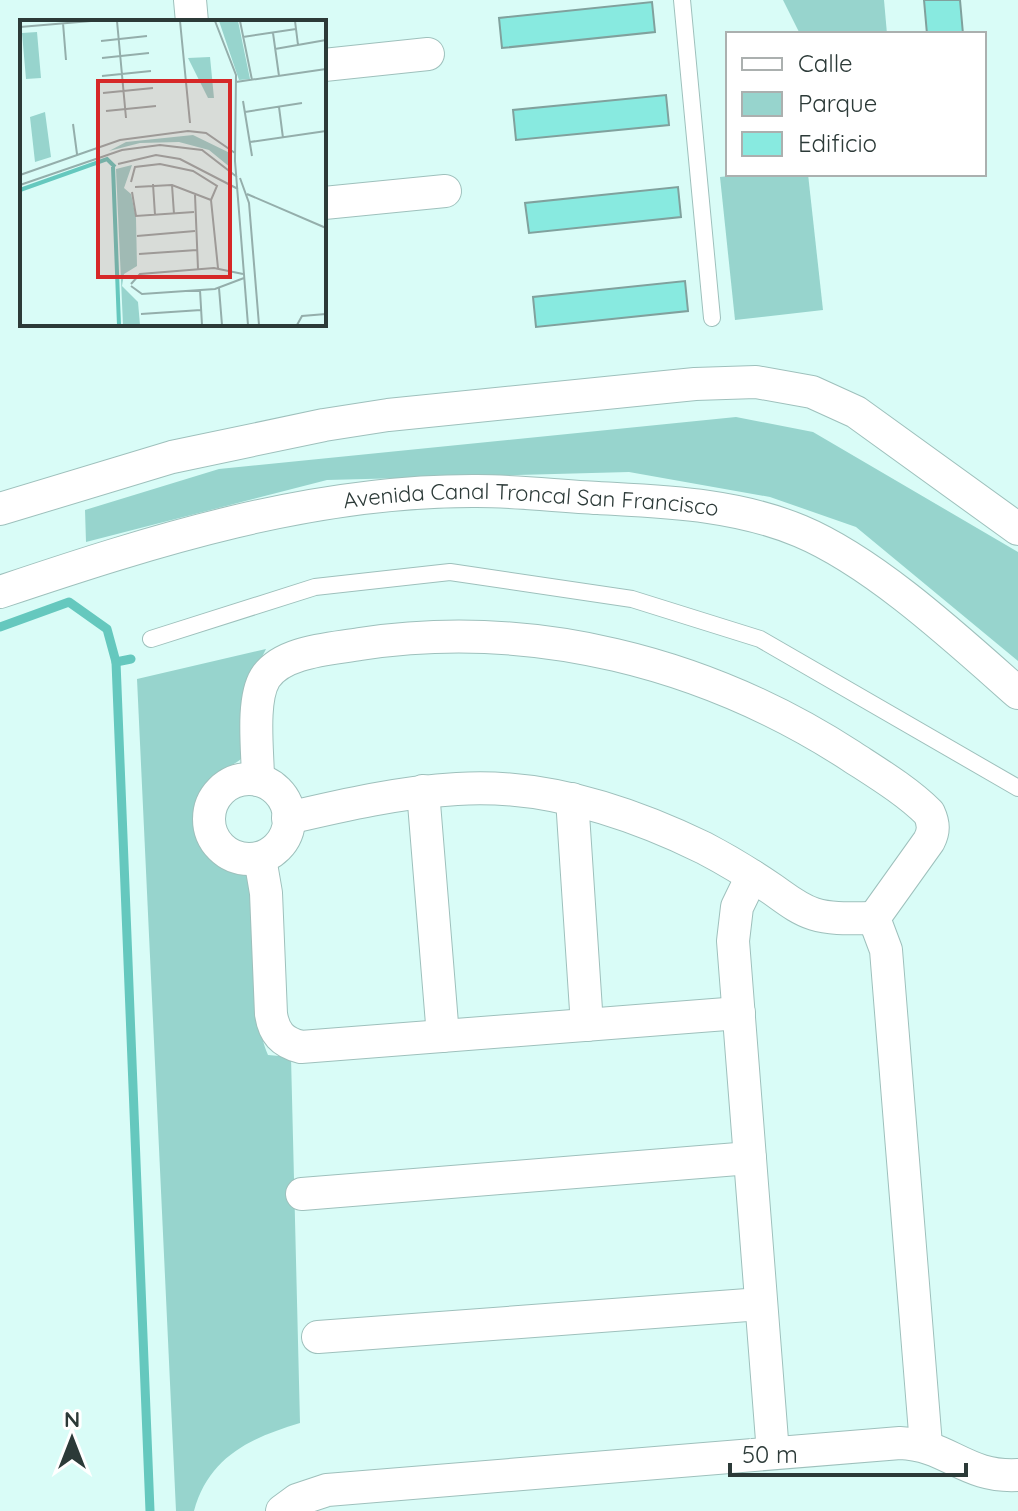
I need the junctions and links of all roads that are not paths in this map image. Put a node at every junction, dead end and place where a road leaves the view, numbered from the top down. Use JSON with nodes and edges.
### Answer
{"nodes":[{"id":1,"x":190,"y":0,"type":"edge"},
{"id":2,"x":682,"y":0,"type":"edge"},
{"id":3,"x":192,"y":20,"type":"edge"},
{"id":4,"x":428,"y":54,"type":"dead end"},
{"id":5,"x":326,"y":65,"type":"edge"},
{"id":6,"x":445,"y":191,"type":"dead end"},
{"id":7,"x":326,"y":203,"type":"edge"},
{"id":8,"x":712,"y":318,"type":"dead end"},
{"id":9,"x":0,"y":509,"type":"edge"},
{"id":10,"x":1018,"y":529,"type":"edge"},
{"id":11,"x":0,"y":592,"type":"edge"},
{"id":12,"x":151,"y":639,"type":"dead end"},
{"id":13,"x":1018,"y":693,"type":"edge"},
{"id":14,"x":258,"y":780,"type":"junction"},
{"id":15,"x":1018,"y":788,"type":"edge"},
{"id":16,"x":423,"y":791,"type":"junction"},
{"id":17,"x":572,"y":799,"type":"junction"},
{"id":18,"x":288,"y":818,"type":"junction"},
{"id":19,"x":260,"y":858,"type":"junction"},
{"id":20,"x":752,"y":876,"type":"junction"},
{"id":21,"x":874,"y":918,"type":"junction"},
{"id":22,"x":739,"y":1013,"type":"junction"},
{"id":23,"x":587,"y":1025,"type":"junction"},
{"id":24,"x":443,"y":1036,"type":"junction"},
{"id":25,"x":750,"y":1158,"type":"junction"},
{"id":26,"x":302,"y":1194,"type":"dead end"},
{"id":27,"x":761,"y":1304,"type":"junction"},
{"id":28,"x":318,"y":1337,"type":"dead end"},
{"id":29,"x":926,"y":1445,"type":"junction"},
{"id":30,"x":773,"y":1453,"type":"junction"},
{"id":31,"x":1018,"y":1475,"type":"edge"},
{"id":32,"x":282,"y":1511,"type":"edge"}],
"edges":[{"from":1,"to":3,"type":"street"},
{"from":2,"to":8,"type":"lane"},
{"from":4,"to":5,"type":"street"},
{"from":6,"to":7,"type":"street"},
{"from":9,"to":10,"type":"street"},
{"from":11,"to":13,"type":"street","name":"Avenida Canal Troncal San Francisco"},
{"from":12,"to":15,"type":"lane"},
{"from":14,"to":18,"type":"street"},
{"from":14,"to":19,"type":"street"},
{"from":14,"to":21,"type":"street"},
{"from":16,"to":17,"type":"street"},
{"from":16,"to":18,"type":"street"},
{"from":16,"to":24,"type":"street"},
{"from":17,"to":20,"type":"street"},
{"from":17,"to":23,"type":"street"},
{"from":18,"to":19,"type":"street"},
{"from":19,"to":24,"type":"street"},
{"from":20,"to":21,"type":"street"},
{"from":20,"to":22,"type":"street"},
{"from":21,"to":29,"type":"street"},
{"from":22,"to":23,"type":"street"},
{"from":22,"to":25,"type":"street"},
{"from":23,"to":24,"type":"street"},
{"from":25,"to":26,"type":"street"},
{"from":25,"to":27,"type":"street"},
{"from":27,"to":28,"type":"street"},
{"from":27,"to":30,"type":"street"},
{"from":29,"to":30,"type":"street"},
{"from":29,"to":31,"type":"street"},
{"from":30,"to":32,"type":"street"}]}
